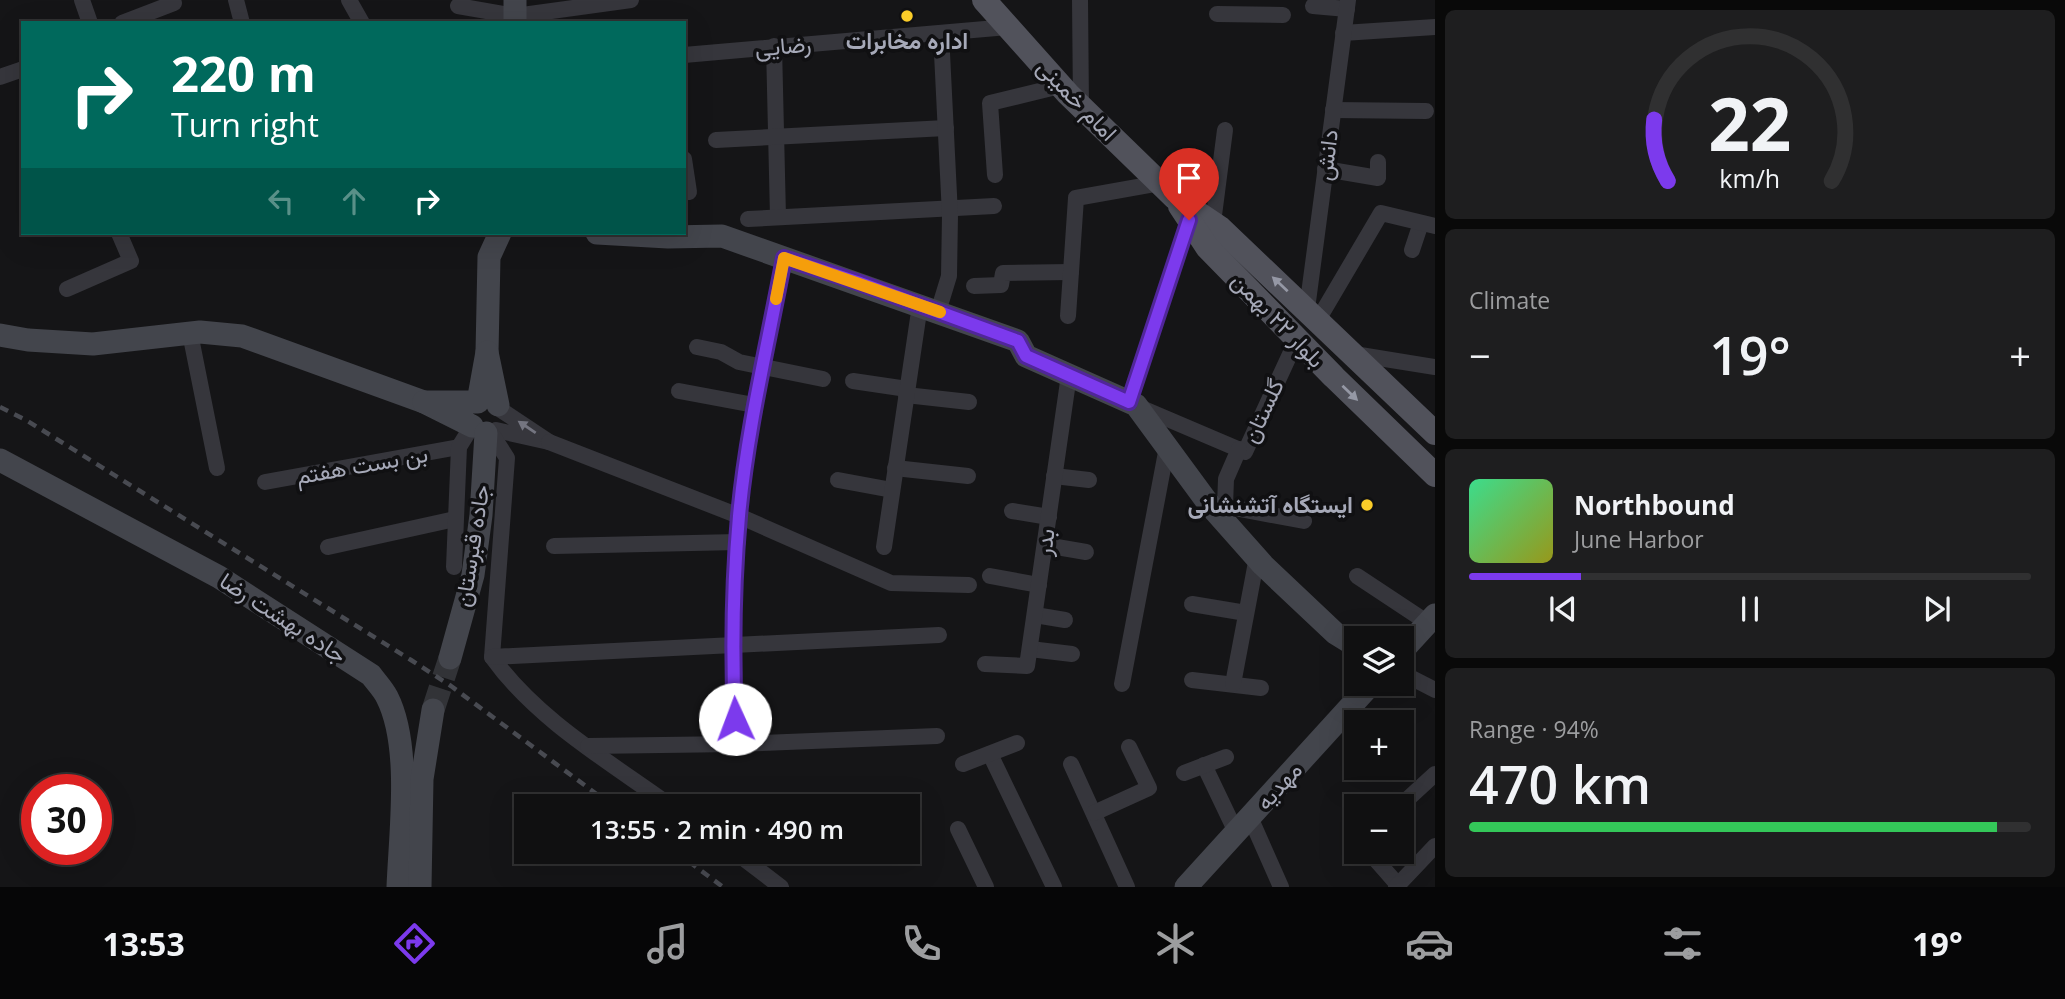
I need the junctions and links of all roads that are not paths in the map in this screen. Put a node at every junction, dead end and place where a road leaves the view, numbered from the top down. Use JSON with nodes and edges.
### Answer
{"nodes":[{"id":1,"x":82,"y":0,"type":"edge"},
{"id":2,"x":236,"y":0,"type":"edge"},
{"id":3,"x":349,"y":0,"type":"edge"},
{"id":4,"x":631,"y":0,"type":"edge"},
{"id":5,"x":985,"y":0,"type":"edge"},
{"id":6,"x":1080,"y":0,"type":"edge"},
{"id":7,"x":174,"y":3,"type":"dead end"},
{"id":8,"x":1347,"y":5,"type":"edge"},
{"id":9,"x":458,"y":6,"type":"dead end"},
{"id":10,"x":1313,"y":6,"type":"dead end"},
{"id":11,"x":1257,"y":7,"type":"edge"},
{"id":12,"x":515,"y":13,"type":"edge"},
{"id":13,"x":1217,"y":14,"type":"dead end"},
{"id":14,"x":1283,"y":15,"type":"dead end"},
{"id":15,"x":89,"y":21,"type":"edge"},
{"id":16,"x":127,"y":21,"type":"edge"},
{"id":17,"x":242,"y":21,"type":"edge"},
{"id":18,"x":358,"y":21,"type":"edge"},
{"id":19,"x":1008,"y":27,"type":"junction"},
{"id":20,"x":1435,"y":27,"type":"edge"},
{"id":21,"x":941,"y":33,"type":"junction"},
{"id":22,"x":1343,"y":33,"type":"junction"},
{"id":23,"x":774,"y":46,"type":"junction"},
{"id":24,"x":686,"y":55,"type":"edge"},
{"id":25,"x":21,"y":70,"type":"edge"},
{"id":26,"x":0,"y":77,"type":"edge"},
{"id":27,"x":1060,"y":86,"type":"junction"},
{"id":28,"x":1081,"y":106,"type":"junction"},
{"id":29,"x":1333,"y":110,"type":"junction"},
{"id":30,"x":1426,"y":111,"type":"dead end"},
{"id":31,"x":946,"y":128,"type":"junction"},
{"id":32,"x":1225,"y":130,"type":"dead end"},
{"id":33,"x":776,"y":136,"type":"junction"},
{"id":34,"x":716,"y":140,"type":"dead end"},
{"id":35,"x":1378,"y":162,"type":"dead end"},
{"id":36,"x":1325,"y":169,"type":"junction"},
{"id":37,"x":686,"y":172,"type":"edge"},
{"id":38,"x":995,"y":175,"type":"dead end"},
{"id":39,"x":1167,"y":190,"type":"junction"},
{"id":40,"x":686,"y":191,"type":"edge"},
{"id":41,"x":994,"y":206,"type":"dead end"},
{"id":42,"x":950,"y":209,"type":"junction"},
{"id":43,"x":778,"y":217,"type":"junction"},
{"id":44,"x":748,"y":219,"type":"dead end"},
{"id":45,"x":1201,"y":221,"type":"junction"},
{"id":46,"x":1428,"y":224,"type":"edge"},
{"id":47,"x":120,"y":235,"type":"edge"},
{"id":48,"x":499,"y":235,"type":"edge"},
{"id":49,"x":632,"y":235,"type":"edge"},
{"id":50,"x":1412,"y":250,"type":"dead end"},
{"id":51,"x":784,"y":258,"type":"junction"},
{"id":52,"x":1071,"y":272,"type":"junction"},
{"id":53,"x":974,"y":286,"type":"dead end"},
{"id":54,"x":67,"y":289,"type":"dead end"},
{"id":55,"x":929,"y":308,"type":"junction"},
{"id":56,"x":1312,"y":314,"type":"junction"},
{"id":57,"x":1068,"y":316,"type":"dead end"},
{"id":58,"x":190,"y":333,"type":"junction"},
{"id":59,"x":0,"y":335,"type":"edge"},
{"id":60,"x":1297,"y":339,"type":"junction"},
{"id":61,"x":697,"y":347,"type":"dead end"},
{"id":62,"x":1353,"y":354,"type":"junction"},
{"id":63,"x":761,"y":367,"type":"junction"},
{"id":64,"x":1435,"y":367,"type":"edge"},
{"id":65,"x":1069,"y":375,"type":"junction"},
{"id":66,"x":823,"y":379,"type":"dead end"},
{"id":67,"x":853,"y":381,"type":"dead end"},
{"id":68,"x":679,"y":391,"type":"dead end"},
{"id":69,"x":906,"y":392,"type":"junction"},
{"id":70,"x":969,"y":402,"type":"dead end"},
{"id":71,"x":1132,"y":404,"type":"junction"},
{"id":72,"x":754,"y":405,"type":"junction"},
{"id":73,"x":489,"y":420,"type":"junction"},
{"id":74,"x":1435,"y":433,"type":"edge"},
{"id":75,"x":459,"y":447,"type":"junction"},
{"id":76,"x":1167,"y":447,"type":"junction"},
{"id":77,"x":1239,"y":449,"type":"junction"},
{"id":78,"x":0,"y":460,"type":"edge"},
{"id":79,"x":217,"y":468,"type":"dead end"},
{"id":80,"x":895,"y":468,"type":"junction"},
{"id":81,"x":1435,"y":475,"type":"edge"},
{"id":82,"x":968,"y":476,"type":"dead end"},
{"id":83,"x":1054,"y":476,"type":"junction"},
{"id":84,"x":838,"y":480,"type":"dead end"},
{"id":85,"x":1089,"y":480,"type":"dead end"},
{"id":86,"x":265,"y":482,"type":"dead end"},
{"id":87,"x":892,"y":490,"type":"junction"},
{"id":88,"x":1216,"y":505,"type":"junction"},
{"id":89,"x":1012,"y":512,"type":"dead end"},
{"id":90,"x":739,"y":516,"type":"junction"},
{"id":91,"x":1048,"y":517,"type":"junction"},
{"id":92,"x":455,"y":519,"type":"junction"},
{"id":93,"x":1304,"y":521,"type":"dead end"},
{"id":94,"x":738,"y":542,"type":"junction"},
{"id":95,"x":1045,"y":545,"type":"junction"},
{"id":96,"x":554,"y":546,"type":"dead end"},
{"id":97,"x":328,"y":547,"type":"dead end"},
{"id":98,"x":884,"y":547,"type":"dead end"},
{"id":99,"x":1086,"y":552,"type":"dead end"},
{"id":100,"x":1256,"y":557,"type":"junction"},
{"id":101,"x":454,"y":567,"type":"dead end"},
{"id":102,"x":990,"y":576,"type":"dead end"},
{"id":103,"x":1357,"y":576,"type":"dead end"},
{"id":104,"x":969,"y":585,"type":"dead end"},
{"id":105,"x":1039,"y":585,"type":"junction"},
{"id":106,"x":1192,"y":604,"type":"dead end"},
{"id":107,"x":1246,"y":613,"type":"junction"},
{"id":108,"x":1035,"y":615,"type":"junction"},
{"id":109,"x":1431,"y":619,"type":"edge"},
{"id":110,"x":1065,"y":620,"type":"dead end"},
{"id":111,"x":939,"y":635,"type":"dead end"},
{"id":112,"x":1414,"y":638,"type":"edge"},
{"id":113,"x":1344,"y":639,"type":"edge"},
{"id":114,"x":732,"y":644,"type":"junction"},
{"id":115,"x":1030,"y":649,"type":"junction"},
{"id":116,"x":1072,"y":654,"type":"dead end"},
{"id":117,"x":492,"y":657,"type":"junction"},
{"id":118,"x":450,"y":658,"type":"tunnel mouth"},
{"id":119,"x":985,"y":664,"type":"dead end"},
{"id":120,"x":1414,"y":679,"type":"edge"},
{"id":121,"x":1192,"y":680,"type":"dead end"},
{"id":122,"x":1122,"y":684,"type":"dead end"},
{"id":123,"x":1233,"y":684,"type":"junction"},
{"id":124,"x":1261,"y":688,"type":"dead end"},
{"id":125,"x":1435,"y":690,"type":"edge"},
{"id":126,"x":1360,"y":696,"type":"edge"},
{"id":127,"x":433,"y":710,"type":"tunnel mouth"},
{"id":128,"x":937,"y":736,"type":"dead end"},
{"id":129,"x":1017,"y":743,"type":"dead end"},
{"id":130,"x":736,"y":744,"type":"junction"},
{"id":131,"x":587,"y":746,"type":"junction"},
{"id":132,"x":1129,"y":747,"type":"dead end"},
{"id":133,"x":989,"y":754,"type":"junction"},
{"id":134,"x":1226,"y":757,"type":"dead end"},
{"id":135,"x":963,"y":764,"type":"dead end"},
{"id":136,"x":1071,"y":764,"type":"dead end"},
{"id":137,"x":1204,"y":765,"type":"junction"},
{"id":138,"x":1184,"y":773,"type":"dead end"},
{"id":139,"x":1435,"y":774,"type":"edge"},
{"id":140,"x":654,"y":794,"type":"edge"},
{"id":141,"x":1413,"y":794,"type":"edge"},
{"id":142,"x":1094,"y":813,"type":"junction"},
{"id":143,"x":1243,"y":825,"type":"junction"},
{"id":144,"x":958,"y":829,"type":"dead end"},
{"id":145,"x":1435,"y":846,"type":"edge"},
{"id":146,"x":751,"y":864,"type":"edge"},
{"id":147,"x":1379,"y":864,"type":"edge"},
{"id":148,"x":1397,"y":886,"type":"edge"},
{"id":149,"x":398,"y":887,"type":"edge"},
{"id":150,"x":420,"y":887,"type":"edge"},
{"id":151,"x":782,"y":887,"type":"edge"},
{"id":152,"x":986,"y":887,"type":"edge"},
{"id":153,"x":1054,"y":887,"type":"edge"},
{"id":154,"x":1127,"y":887,"type":"edge"},
{"id":155,"x":1186,"y":887,"type":"edge"},
{"id":156,"x":1281,"y":887,"type":"edge"}],
"edges":[{"from":1,"to":15,"type":"street"},
{"from":2,"to":17,"type":"street"},
{"from":3,"to":18,"type":"street"},
{"from":4,"to":12,"type":"street"},
{"from":5,"to":19,"type":"main road","name":"امام خمینی"},
{"from":6,"to":28,"type":"street"},
{"from":7,"to":16,"type":"street"},
{"from":8,"to":10,"type":"street"},
{"from":8,"to":22,"type":"street","name":"دانش"},
{"from":9,"to":12,"type":"street"},
{"from":11,"to":13,"type":"street"},
{"from":11,"to":14,"type":"street"},
{"from":19,"to":21,"type":"street","name":"رضایی"},
{"from":19,"to":27,"type":"main road","name":"امام خمینی"},
{"from":20,"to":22,"type":"street"},
{"from":21,"to":23,"type":"street","name":"رضایی"},
{"from":21,"to":31,"type":"street"},
{"from":22,"to":29,"type":"street","name":"دانش"},
{"from":23,"to":24,"type":"street","name":"رضایی"},
{"from":23,"to":33,"type":"street"},
{"from":25,"to":26,"type":"street"},
{"from":27,"to":28,"type":"main road","name":"امام خمینی"},
{"from":27,"to":38,"type":"street"},
{"from":28,"to":39,"type":"main road","name":"امام خمینی"},
{"from":29,"to":30,"type":"street"},
{"from":29,"to":36,"type":"street","name":"دانش"},
{"from":31,"to":33,"type":"street"},
{"from":31,"to":42,"type":"street"},
{"from":32,"to":45,"type":"street"},
{"from":33,"to":34,"type":"street"},
{"from":33,"to":43,"type":"street"},
{"from":35,"to":36,"type":"street"},
{"from":36,"to":56,"type":"street","name":"دانش"},
{"from":37,"to":40,"type":"street"},
{"from":39,"to":45,"type":"main road","name":"بلوار ۲۲ بهمن"},
{"from":39,"to":52,"type":"street"},
{"from":41,"to":42,"type":"street"},
{"from":42,"to":43,"type":"street"},
{"from":42,"to":55,"type":"street"},
{"from":43,"to":44,"type":"street"},
{"from":56,"to":45,"type":"main road","name":"بلوار ۲۲ بهمن","one_way":true},
{"from":45,"to":60,"type":"main road","name":"بلوار ۲۲ بهمن"},
{"from":45,"to":71,"type":"street"},
{"from":46,"to":50,"type":"street"},
{"from":46,"to":56,"type":"street"},
{"from":47,"to":54,"type":"street"},
{"from":48,"to":73,"type":"street","name":"جاده قبرستان"},
{"from":49,"to":51,"type":"street"},
{"from":51,"to":55,"type":"street"},
{"from":51,"to":63,"type":"street"},
{"from":52,"to":53,"type":"street"},
{"from":52,"to":57,"type":"street"},
{"from":55,"to":65,"type":"street"},
{"from":55,"to":69,"type":"street"},
{"from":56,"to":62,"type":"main road","name":"بلوار ۲۲ بهمن"},
{"from":58,"to":59,"type":"street"},
{"from":58,"to":73,"type":"street"},
{"from":58,"to":79,"type":"street"},
{"from":60,"to":77,"type":"street","name":"گلستان"},
{"from":60,"to":81,"type":"main road","name":"بلوار ۲۲ بهمن","one_way":true},
{"from":61,"to":63,"type":"street"},
{"from":62,"to":64,"type":"street"},
{"from":62,"to":74,"type":"main road","name":"بلوار ۲۲ بهمن"},
{"from":63,"to":66,"type":"street"},
{"from":63,"to":72,"type":"street"},
{"from":65,"to":71,"type":"street"},
{"from":65,"to":83,"type":"street","name":"بدر"},
{"from":67,"to":69,"type":"street"},
{"from":68,"to":72,"type":"street"},
{"from":69,"to":70,"type":"street"},
{"from":69,"to":80,"type":"street"},
{"from":71,"to":76,"type":"street"},
{"from":71,"to":77,"type":"street","name":"گلستان"},
{"from":72,"to":90,"type":"street"},
{"from":73,"to":75,"type":"street"},
{"from":73,"to":90,"type":"street"},
{"from":73,"to":117,"type":"street"},
{"from":73,"to":118,"type":"street","name":"جاده قبرستان"},
{"from":75,"to":86,"type":"street","name":"بن بست هفتم"},
{"from":75,"to":92,"type":"street"},
{"from":76,"to":88,"type":"street"},
{"from":76,"to":122,"type":"street"},
{"from":77,"to":88,"type":"street"},
{"from":78,"to":149,"type":"street","name":"جاده بهشت رضا"},
{"from":80,"to":82,"type":"street"},
{"from":80,"to":87,"type":"street"},
{"from":83,"to":85,"type":"street"},
{"from":83,"to":91,"type":"street","name":"بدر"},
{"from":84,"to":87,"type":"street"},
{"from":87,"to":98,"type":"street"},
{"from":88,"to":93,"type":"street"},
{"from":88,"to":100,"type":"street"},
{"from":89,"to":91,"type":"street"},
{"from":90,"to":94,"type":"street"},
{"from":90,"to":104,"type":"street"},
{"from":91,"to":95,"type":"street","name":"بدر"},
{"from":92,"to":97,"type":"street"},
{"from":92,"to":101,"type":"street"},
{"from":94,"to":96,"type":"street"},
{"from":94,"to":114,"type":"street"},
{"from":95,"to":99,"type":"street"},
{"from":95,"to":105,"type":"street","name":"بدر"},
{"from":100,"to":107,"type":"street"},
{"from":100,"to":113,"type":"street"},
{"from":102,"to":105,"type":"street"},
{"from":103,"to":109,"type":"street"},
{"from":105,"to":108,"type":"street","name":"بدر"},
{"from":106,"to":107,"type":"street"},
{"from":107,"to":123,"type":"street"},
{"from":108,"to":110,"type":"street"},
{"from":108,"to":115,"type":"street","name":"بدر"},
{"from":109,"to":112,"type":"street"},
{"from":111,"to":114,"type":"street"},
{"from":114,"to":117,"type":"street"},
{"from":114,"to":130,"type":"street"},
{"from":115,"to":116,"type":"street"},
{"from":115,"to":119,"type":"street"},
{"from":117,"to":131,"type":"street"},
{"from":120,"to":125,"type":"street"},
{"from":121,"to":123,"type":"street"},
{"from":123,"to":124,"type":"street"},
{"from":126,"to":143,"type":"street","name":"مهدیه"},
{"from":127,"to":150,"type":"street"},
{"from":128,"to":130,"type":"street"},
{"from":129,"to":133,"type":"street"},
{"from":130,"to":131,"type":"street"},
{"from":131,"to":140,"type":"street"},
{"from":132,"to":142,"type":"street"},
{"from":133,"to":135,"type":"street"},
{"from":133,"to":153,"type":"street"},
{"from":134,"to":137,"type":"street"},
{"from":136,"to":142,"type":"street"},
{"from":137,"to":138,"type":"street"},
{"from":137,"to":143,"type":"street"},
{"from":139,"to":141,"type":"street"},
{"from":142,"to":154,"type":"street"},
{"from":143,"to":155,"type":"street","name":"مهدیه"},
{"from":143,"to":156,"type":"street"},
{"from":144,"to":152,"type":"street"},
{"from":145,"to":148,"type":"street"},
{"from":146,"to":151,"type":"street"},
{"from":147,"to":148,"type":"street"}]}
